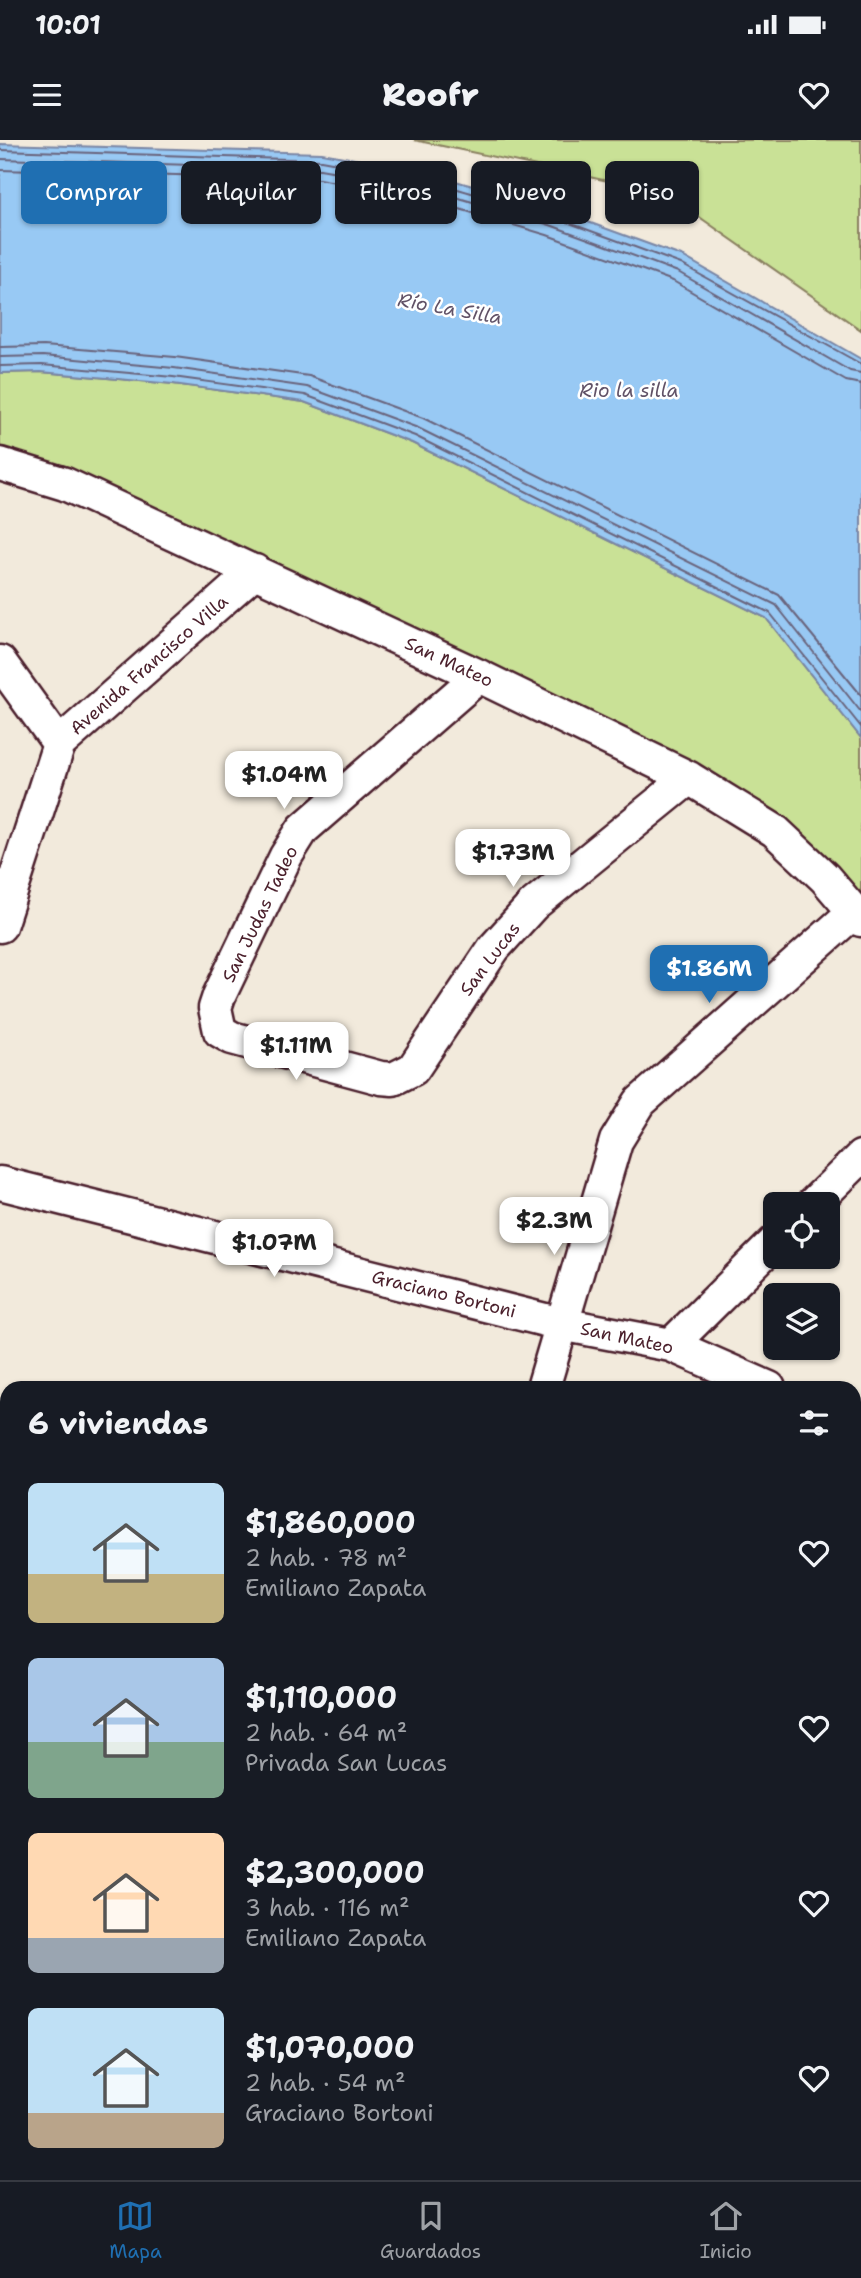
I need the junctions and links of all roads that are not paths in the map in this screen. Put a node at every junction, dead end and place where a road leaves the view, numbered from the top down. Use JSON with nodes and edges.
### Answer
{"nodes":[{"id":1,"x":0,"y":464,"type":"edge"},
{"id":2,"x":256,"y":571,"type":"junction"},
{"id":3,"x":0,"y":662,"type":"edge"},
{"id":4,"x":479,"y":676,"type":"junction"},
{"id":5,"x":59,"y":744,"type":"junction"},
{"id":6,"x":689,"y":778,"type":"junction"},
{"id":7,"x":858,"y":915,"type":"edge"},
{"id":8,"x":0,"y":926,"type":"edge"},
{"id":9,"x":405,"y":1075,"type":"joint"},
{"id":10,"x":861,"y":1157,"type":"edge"},
{"id":11,"x":0,"y":1183,"type":"edge"},
{"id":12,"x":825,"y":1192,"type":"edge"},
{"id":13,"x":763,"y":1254,"type":"edge"},
{"id":14,"x":561,"y":1324,"type":"junction"},
{"id":15,"x":671,"y":1345,"type":"junction"},
{"id":16,"x":545,"y":1381,"type":"edge"},
{"id":17,"x":753,"y":1381,"type":"edge"}],
"edges":[{"from":1,"to":2,"type":"street","name":"San Mateo"},
{"from":2,"to":4,"type":"street","name":"San Mateo"},
{"from":2,"to":5,"type":"street","name":"Avenida Francisco Villa"},
{"from":3,"to":5,"type":"street"},
{"from":4,"to":6,"type":"street","name":"San Mateo"},
{"from":4,"to":9,"type":"street","name":"San Judas Tadeo"},
{"from":5,"to":8,"type":"street","name":"Avenida Francisco Villa"},
{"from":6,"to":7,"type":"street","name":"San Mateo"},
{"from":6,"to":9,"type":"street","name":"San Lucas"},
{"from":7,"to":14,"type":"street"},
{"from":10,"to":12,"type":"street"},
{"from":11,"to":14,"type":"street","name":"Graciano Bortoni"},
{"from":13,"to":15,"type":"street"},
{"from":14,"to":15,"type":"street","name":"San Mateo"},
{"from":14,"to":16,"type":"street"},
{"from":15,"to":17,"type":"street","name":"San Mateo"}]}
